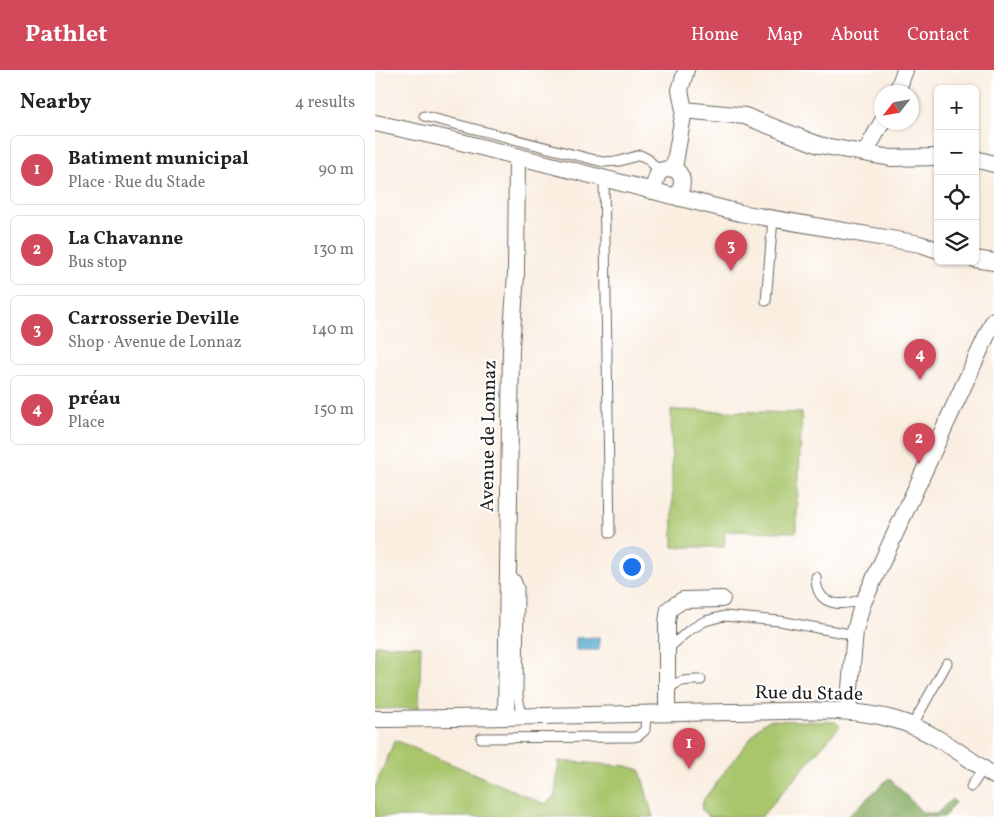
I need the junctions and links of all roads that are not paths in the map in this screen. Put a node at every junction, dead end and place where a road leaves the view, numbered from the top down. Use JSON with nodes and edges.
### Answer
{"nodes":[{"id":1,"x":686,"y":70,"type":"edge"},
{"id":2,"x":905,"y":70,"type":"edge"},
{"id":3,"x":900,"y":85,"type":"edge"},
{"id":4,"x":684,"y":110,"type":"junction"},
{"id":5,"x":424,"y":116,"type":"dead end"},
{"id":6,"x":375,"y":124,"type":"edge"},
{"id":7,"x":877,"y":130,"type":"edge"},
{"id":8,"x":865,"y":153,"type":"junction"},
{"id":9,"x":517,"y":156,"type":"junction"},
{"id":10,"x":934,"y":157,"type":"edge"},
{"id":11,"x":979,"y":160,"type":"edge"},
{"id":12,"x":994,"y":164,"type":"edge"},
{"id":13,"x":667,"y":170,"type":"junction"},
{"id":14,"x":605,"y":179,"type":"junction"},
{"id":15,"x":652,"y":191,"type":"junction"},
{"id":16,"x":679,"y":198,"type":"junction"},
{"id":17,"x":773,"y":219,"type":"junction"},
{"id":18,"x":934,"y":249,"type":"edge"},
{"id":19,"x":979,"y":260,"type":"edge"},
{"id":20,"x":994,"y":262,"type":"edge"},
{"id":21,"x":766,"y":301,"type":"dead end"},
{"id":22,"x":994,"y":320,"type":"edge"},
{"id":23,"x":610,"y":533,"type":"dead end"},
{"id":24,"x":816,"y":576,"type":"dead end"},
{"id":25,"x":865,"y":598,"type":"junction"},
{"id":26,"x":721,"y":599,"type":"dead end"},
{"id":27,"x":855,"y":635,"type":"junction"},
{"id":28,"x":668,"y":649,"type":"junction"},
{"id":29,"x":947,"y":663,"type":"dead end"},
{"id":30,"x":701,"y":680,"type":"dead end"},
{"id":31,"x":668,"y":694,"type":"junction"},
{"id":32,"x":667,"y":712,"type":"junction"},
{"id":33,"x":848,"y":712,"type":"junction"},
{"id":34,"x":645,"y":713,"type":"junction"},
{"id":35,"x":513,"y":716,"type":"junction"},
{"id":36,"x":375,"y":719,"type":"edge"},
{"id":37,"x":912,"y":726,"type":"junction"},
{"id":38,"x":481,"y":738,"type":"dead end"},
{"id":39,"x":990,"y":771,"type":"edge"},
{"id":40,"x":971,"y":787,"type":"dead end"}],
"edges":[{"from":1,"to":4,"type":"street"},
{"from":2,"to":3,"type":"street"},
{"from":4,"to":8,"type":"street"},
{"from":4,"to":13,"type":"street"},
{"from":5,"to":13,"type":"lane"},
{"from":6,"to":9,"type":"street"},
{"from":7,"to":8,"type":"street"},
{"from":8,"to":10,"type":"street"},
{"from":9,"to":14,"type":"street"},
{"from":9,"to":35,"type":"street","name":"Avenue de Lonnaz"},
{"from":11,"to":12,"type":"street"},
{"from":13,"to":15,"type":"street"},
{"from":13,"to":16,"type":"street"},
{"from":14,"to":15,"type":"street"},
{"from":14,"to":23,"type":"lane"},
{"from":15,"to":16,"type":"street"},
{"from":16,"to":17,"type":"street"},
{"from":17,"to":18,"type":"street"},
{"from":17,"to":21,"type":"lane"},
{"from":19,"to":20,"type":"street"},
{"from":22,"to":25,"type":"street"},
{"from":24,"to":25,"type":"lane"},
{"from":25,"to":27,"type":"street"},
{"from":26,"to":28,"type":"street"},
{"from":27,"to":28,"type":"lane"},
{"from":27,"to":33,"type":"street"},
{"from":28,"to":31,"type":"street"},
{"from":29,"to":37,"type":"lane"},
{"from":30,"to":31,"type":"lane"},
{"from":31,"to":32,"type":"street"},
{"from":32,"to":33,"type":"street","name":"Rue du Stade"},
{"from":32,"to":34,"type":"street","name":"Rue du Stade"},
{"from":33,"to":37,"type":"street","name":"Rue du Stade"},
{"from":34,"to":35,"type":"street","name":"Rue du Stade"},
{"from":34,"to":38,"type":"lane"},
{"from":35,"to":36,"type":"street","name":"Rue du Stade"},
{"from":37,"to":39,"type":"street","name":"Rue du Stade"},
{"from":39,"to":40,"type":"lane"}]}
